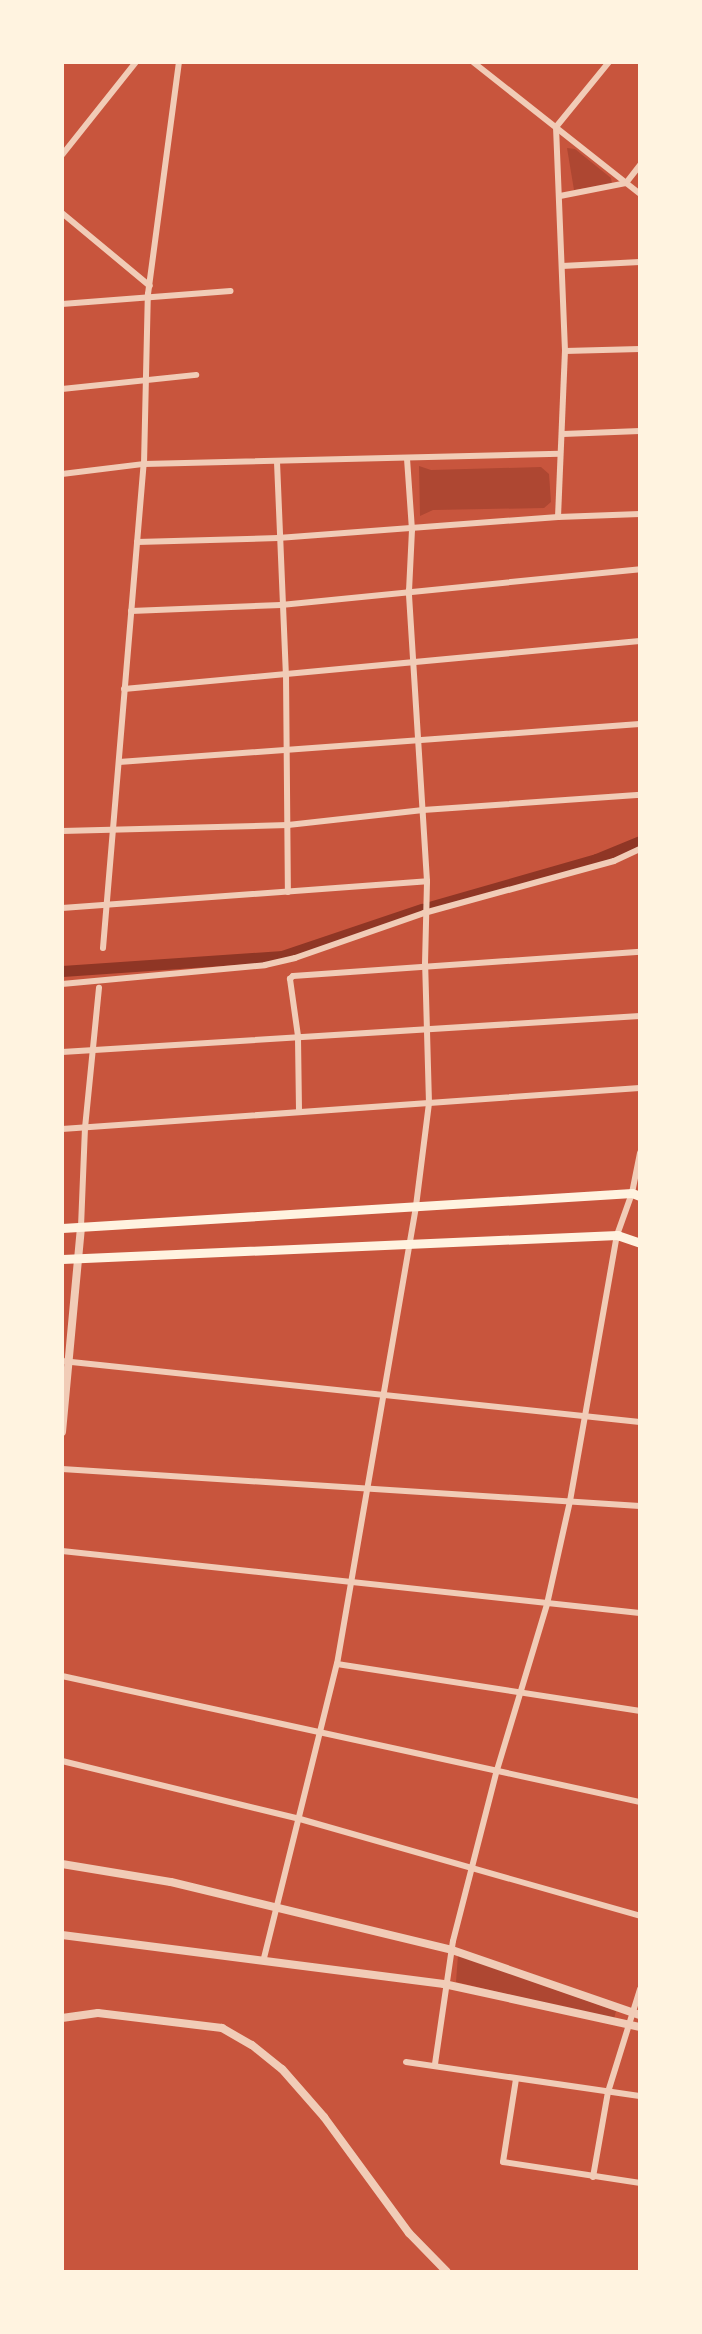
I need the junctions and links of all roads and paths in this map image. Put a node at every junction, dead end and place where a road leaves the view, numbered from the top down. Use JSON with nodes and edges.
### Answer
{"nodes":[{"id":1,"x":136,"y":62,"type":"edge"},
{"id":2,"x":179,"y":62,"type":"edge"},
{"id":3,"x":473,"y":62,"type":"edge"},
{"id":4,"x":491,"y":62,"type":"edge"},
{"id":5,"x":609,"y":62,"type":"edge"},
{"id":6,"x":484,"y":70,"type":"junction"},
{"id":7,"x":556,"y":127,"type":"junction"},
{"id":8,"x":62,"y":155,"type":"edge"},
{"id":9,"x":640,"y":165,"type":"edge"},
{"id":10,"x":626,"y":183,"type":"junction"},
{"id":11,"x":640,"y":194,"type":"edge"},
{"id":12,"x":560,"y":196,"type":"junction"},
{"id":13,"x":62,"y":213,"type":"edge"},
{"id":14,"x":640,"y":262,"type":"edge"},
{"id":15,"x":562,"y":266,"type":"junction"},
{"id":16,"x":149,"y":290,"type":"junction"},
{"id":17,"x":230,"y":291,"type":"dead end"},
{"id":18,"x":62,"y":304,"type":"edge"},
{"id":19,"x":640,"y":349,"type":"edge"},
{"id":20,"x":565,"y":351,"type":"junction"},
{"id":21,"x":196,"y":375,"type":"dead end"},
{"id":22,"x":149,"y":378,"type":"junction"},
{"id":23,"x":62,"y":389,"type":"edge"},
{"id":24,"x":640,"y":431,"type":"edge"},
{"id":25,"x":563,"y":434,"type":"junction"},
{"id":26,"x":560,"y":454,"type":"junction"},
{"id":27,"x":407,"y":458,"type":"junction"},
{"id":28,"x":277,"y":462,"type":"junction"},
{"id":29,"x":144,"y":464,"type":"junction"},
{"id":30,"x":62,"y":474,"type":"edge"},
{"id":31,"x":640,"y":514,"type":"edge"},
{"id":32,"x":558,"y":517,"type":"junction"},
{"id":33,"x":412,"y":530,"type":"junction"},
{"id":34,"x":278,"y":538,"type":"junction"},
{"id":35,"x":137,"y":542,"type":"junction"},
{"id":36,"x":640,"y":569,"type":"edge"},
{"id":37,"x":409,"y":591,"type":"junction"},
{"id":38,"x":281,"y":605,"type":"junction"},
{"id":39,"x":131,"y":611,"type":"junction"},
{"id":40,"x":640,"y":641,"type":"edge"},
{"id":41,"x":415,"y":664,"type":"junction"},
{"id":42,"x":286,"y":674,"type":"junction"},
{"id":43,"x":124,"y":689,"type":"junction"},
{"id":44,"x":640,"y":724,"type":"edge"},
{"id":45,"x":418,"y":740,"type":"junction"},
{"id":46,"x":287,"y":749,"type":"junction"},
{"id":47,"x":119,"y":762,"type":"junction"},
{"id":48,"x":640,"y":795,"type":"edge"},
{"id":49,"x":423,"y":810,"type":"junction"},
{"id":50,"x":288,"y":825,"type":"junction"},
{"id":51,"x":112,"y":829,"type":"junction"},
{"id":52,"x":62,"y":831,"type":"edge"},
{"id":53,"x":640,"y":849,"type":"edge"},
{"id":54,"x":427,"y":881,"type":"junction"},
{"id":55,"x":288,"y":892,"type":"junction"},
{"id":56,"x":107,"y":904,"type":"junction"},
{"id":57,"x":62,"y":908,"type":"edge"},
{"id":58,"x":424,"y":913,"type":"junction"},
{"id":59,"x":103,"y":948,"type":"dead end"},
{"id":60,"x":640,"y":952,"type":"edge"},
{"id":61,"x":425,"y":964,"type":"junction"},
{"id":62,"x":62,"y":984,"type":"edge"},
{"id":63,"x":99,"y":988,"type":"dead end"},
{"id":64,"x":640,"y":1016,"type":"edge"},
{"id":65,"x":427,"y":1027,"type":"junction"},
{"id":66,"x":298,"y":1036,"type":"junction"},
{"id":67,"x":93,"y":1049,"type":"junction"},
{"id":68,"x":62,"y":1052,"type":"edge"},
{"id":69,"x":640,"y":1088,"type":"edge"},
{"id":70,"x":429,"y":1103,"type":"junction"},
{"id":71,"x":299,"y":1110,"type":"junction"},
{"id":72,"x":85,"y":1128,"type":"junction"},
{"id":73,"x":62,"y":1129,"type":"edge"},
{"id":74,"x":640,"y":1153,"type":"edge"},
{"id":75,"x":637,"y":1194,"type":"edge"},
{"id":76,"x":416,"y":1206,"type":"junction"},
{"id":77,"x":81,"y":1227,"type":"junction"},
{"id":78,"x":62,"y":1228,"type":"edge"},
{"id":79,"x":617,"y":1235,"type":"junction"},
{"id":80,"x":640,"y":1243,"type":"edge"},
{"id":81,"x":408,"y":1247,"type":"junction"},
{"id":82,"x":77,"y":1258,"type":"junction"},
{"id":83,"x":62,"y":1259,"type":"edge"},
{"id":84,"x":65,"y":1362,"type":"edge"},
{"id":85,"x":381,"y":1395,"type":"junction"},
{"id":86,"x":585,"y":1417,"type":"junction"},
{"id":87,"x":640,"y":1422,"type":"edge"},
{"id":88,"x":62,"y":1428,"type":"edge"},
{"id":89,"x":62,"y":1469,"type":"edge"},
{"id":90,"x":366,"y":1487,"type":"junction"},
{"id":91,"x":570,"y":1501,"type":"junction"},
{"id":92,"x":640,"y":1506,"type":"edge"},
{"id":93,"x":62,"y":1551,"type":"edge"},
{"id":94,"x":351,"y":1581,"type":"junction"},
{"id":95,"x":547,"y":1604,"type":"junction"},
{"id":96,"x":640,"y":1613,"type":"edge"},
{"id":97,"x":337,"y":1664,"type":"junction"},
{"id":98,"x":62,"y":1676,"type":"edge"},
{"id":99,"x":521,"y":1692,"type":"junction"},
{"id":100,"x":640,"y":1711,"type":"edge"},
{"id":101,"x":321,"y":1732,"type":"junction"},
{"id":102,"x":62,"y":1761,"type":"edge"},
{"id":103,"x":497,"y":1770,"type":"junction"},
{"id":104,"x":640,"y":1802,"type":"edge"},
{"id":105,"x":300,"y":1819,"type":"junction"},
{"id":106,"x":62,"y":1864,"type":"edge"},
{"id":107,"x":472,"y":1867,"type":"junction"},
{"id":108,"x":279,"y":1907,"type":"junction"},
{"id":109,"x":640,"y":1916,"type":"edge"},
{"id":110,"x":62,"y":1935,"type":"edge"},
{"id":111,"x":452,"y":1950,"type":"junction"},
{"id":112,"x":264,"y":1958,"type":"junction"},
{"id":113,"x":444,"y":1984,"type":"junction"},
{"id":114,"x":640,"y":1989,"type":"edge"},
{"id":115,"x":636,"y":2014,"type":"edge"},
{"id":116,"x":62,"y":2018,"type":"edge"},
{"id":117,"x":629,"y":2024,"type":"junction"},
{"id":118,"x":640,"y":2027,"type":"edge"},
{"id":119,"x":406,"y":2062,"type":"dead end"},
{"id":120,"x":435,"y":2064,"type":"junction"},
{"id":121,"x":516,"y":2079,"type":"junction"},
{"id":122,"x":608,"y":2092,"type":"junction"},
{"id":123,"x":640,"y":2096,"type":"edge"},
{"id":124,"x":593,"y":2177,"type":"junction"},
{"id":125,"x":640,"y":2183,"type":"edge"},
{"id":126,"x":447,"y":2272,"type":"edge"}],
"edges":[{"from":1,"to":8,"type":"street"},
{"from":2,"to":16,"type":"street"},
{"from":3,"to":6,"type":"street"},
{"from":4,"to":6,"type":"street"},
{"from":5,"to":7,"type":"street"},
{"from":6,"to":7,"type":"street"},
{"from":7,"to":10,"type":"street"},
{"from":7,"to":12,"type":"street"},
{"from":9,"to":10,"type":"street"},
{"from":10,"to":11,"type":"street"},
{"from":10,"to":12,"type":"street"},
{"from":12,"to":15,"type":"street"},
{"from":13,"to":16,"type":"street"},
{"from":14,"to":15,"type":"street"},
{"from":15,"to":20,"type":"street"},
{"from":16,"to":17,"type":"street"},
{"from":16,"to":18,"type":"street"},
{"from":16,"to":22,"type":"street"},
{"from":19,"to":20,"type":"street"},
{"from":20,"to":25,"type":"street"},
{"from":21,"to":22,"type":"street"},
{"from":22,"to":23,"type":"street"},
{"from":22,"to":29,"type":"street"},
{"from":24,"to":25,"type":"street"},
{"from":25,"to":26,"type":"street"},
{"from":26,"to":27,"type":"street"},
{"from":26,"to":32,"type":"street"},
{"from":27,"to":28,"type":"street"},
{"from":27,"to":33,"type":"street"},
{"from":28,"to":29,"type":"street"},
{"from":28,"to":34,"type":"street"},
{"from":29,"to":30,"type":"street"},
{"from":29,"to":35,"type":"street"},
{"from":31,"to":32,"type":"street"},
{"from":32,"to":33,"type":"street"},
{"from":33,"to":34,"type":"street"},
{"from":33,"to":37,"type":"street"},
{"from":34,"to":35,"type":"street"},
{"from":34,"to":38,"type":"street"},
{"from":35,"to":39,"type":"street"},
{"from":36,"to":37,"type":"street"},
{"from":37,"to":38,"type":"street"},
{"from":37,"to":41,"type":"street"},
{"from":38,"to":39,"type":"street"},
{"from":38,"to":42,"type":"street"},
{"from":39,"to":43,"type":"street"},
{"from":40,"to":41,"type":"street"},
{"from":41,"to":42,"type":"street"},
{"from":41,"to":45,"type":"street"},
{"from":42,"to":43,"type":"street"},
{"from":42,"to":46,"type":"street"},
{"from":43,"to":47,"type":"street"},
{"from":44,"to":45,"type":"street"},
{"from":45,"to":46,"type":"street"},
{"from":45,"to":49,"type":"street"},
{"from":46,"to":47,"type":"street"},
{"from":46,"to":50,"type":"street"},
{"from":47,"to":51,"type":"street"},
{"from":48,"to":49,"type":"street"},
{"from":49,"to":50,"type":"street"},
{"from":49,"to":54,"type":"street"},
{"from":50,"to":51,"type":"street"},
{"from":50,"to":55,"type":"street"},
{"from":51,"to":52,"type":"street"},
{"from":51,"to":56,"type":"street"},
{"from":53,"to":58,"type":"street"},
{"from":54,"to":55,"type":"street"},
{"from":54,"to":58,"type":"street"},
{"from":55,"to":56,"type":"street"},
{"from":56,"to":57,"type":"street"},
{"from":56,"to":59,"type":"street"},
{"from":58,"to":61,"type":"street"},
{"from":58,"to":62,"type":"street"},
{"from":60,"to":61,"type":"street"},
{"from":61,"to":65,"type":"street"},
{"from":61,"to":66,"type":"street"},
{"from":63,"to":67,"type":"street"},
{"from":64,"to":65,"type":"street"},
{"from":65,"to":66,"type":"street"},
{"from":65,"to":70,"type":"street"},
{"from":66,"to":67,"type":"street"},
{"from":66,"to":71,"type":"street"},
{"from":67,"to":68,"type":"street"},
{"from":67,"to":72,"type":"street"},
{"from":69,"to":70,"type":"street"},
{"from":70,"to":71,"type":"street"},
{"from":70,"to":76,"type":"street"},
{"from":71,"to":72,"type":"street"},
{"from":72,"to":73,"type":"street"},
{"from":72,"to":77,"type":"street"},
{"from":74,"to":75,"type":"street"},
{"from":75,"to":76,"type":"main road"},
{"from":75,"to":79,"type":"street"},
{"from":76,"to":77,"type":"main road"},
{"from":76,"to":81,"type":"street"},
{"from":77,"to":78,"type":"main road"},
{"from":77,"to":82,"type":"street"},
{"from":79,"to":80,"type":"main road"},
{"from":79,"to":81,"type":"main road"},
{"from":79,"to":86,"type":"street"},
{"from":81,"to":82,"type":"main road"},
{"from":81,"to":85,"type":"street"},
{"from":82,"to":83,"type":"main road"},
{"from":82,"to":84,"type":"street"},
{"from":84,"to":85,"type":"street"},
{"from":84,"to":88,"type":"street"},
{"from":85,"to":86,"type":"street"},
{"from":85,"to":90,"type":"street"},
{"from":86,"to":87,"type":"street"},
{"from":86,"to":91,"type":"street"},
{"from":89,"to":90,"type":"street"},
{"from":90,"to":91,"type":"street"},
{"from":90,"to":94,"type":"street"},
{"from":91,"to":92,"type":"street"},
{"from":91,"to":95,"type":"street"},
{"from":93,"to":94,"type":"street"},
{"from":94,"to":95,"type":"street"},
{"from":94,"to":97,"type":"street"},
{"from":95,"to":96,"type":"street"},
{"from":95,"to":99,"type":"street"},
{"from":97,"to":99,"type":"street"},
{"from":97,"to":101,"type":"street"},
{"from":98,"to":101,"type":"street"},
{"from":99,"to":100,"type":"street"},
{"from":99,"to":103,"type":"street"},
{"from":101,"to":103,"type":"street"},
{"from":101,"to":105,"type":"street"},
{"from":102,"to":105,"type":"street"},
{"from":103,"to":104,"type":"street"},
{"from":103,"to":107,"type":"street"},
{"from":105,"to":107,"type":"street"},
{"from":105,"to":108,"type":"street"},
{"from":106,"to":108,"type":"street"},
{"from":107,"to":109,"type":"street"},
{"from":107,"to":111,"type":"street"},
{"from":108,"to":111,"type":"street"},
{"from":108,"to":112,"type":"street"},
{"from":110,"to":112,"type":"street"},
{"from":111,"to":113,"type":"street"},
{"from":111,"to":115,"type":"street"},
{"from":112,"to":113,"type":"street"},
{"from":113,"to":117,"type":"street"},
{"from":113,"to":120,"type":"street"},
{"from":114,"to":115,"type":"street"},
{"from":115,"to":117,"type":"street"},
{"from":116,"to":126,"type":"street"},
{"from":117,"to":118,"type":"street"},
{"from":117,"to":122,"type":"street"},
{"from":119,"to":120,"type":"street"},
{"from":120,"to":121,"type":"street"},
{"from":121,"to":122,"type":"street"},
{"from":121,"to":124,"type":"street"},
{"from":122,"to":123,"type":"street"},
{"from":122,"to":124,"type":"street"},
{"from":124,"to":125,"type":"street"}]}
